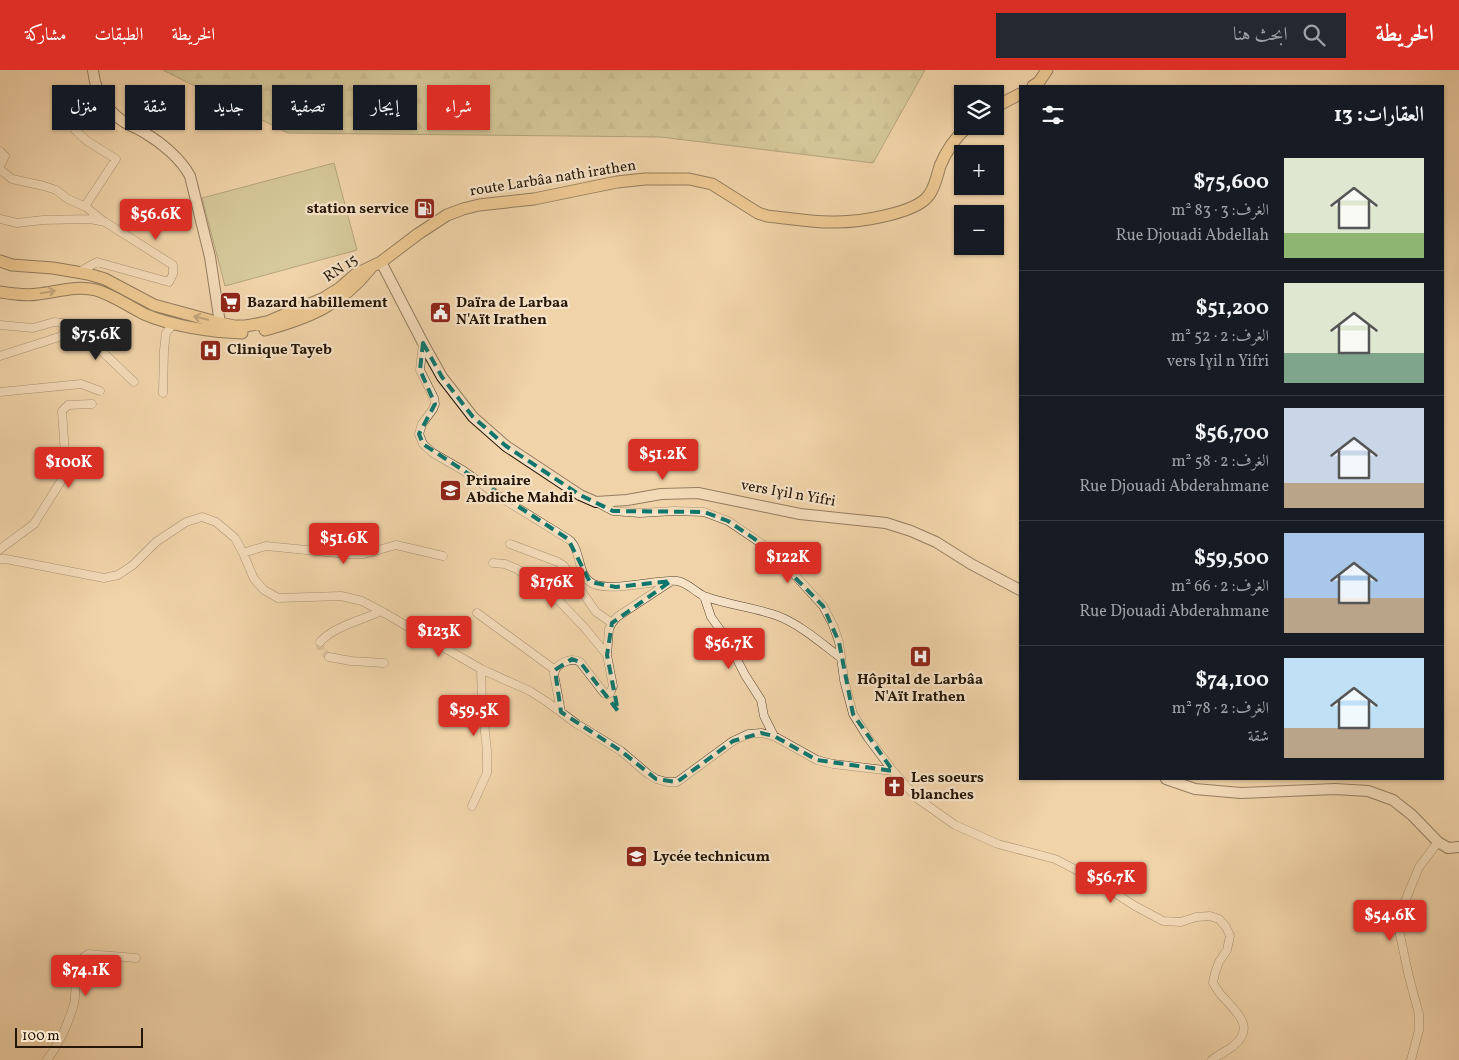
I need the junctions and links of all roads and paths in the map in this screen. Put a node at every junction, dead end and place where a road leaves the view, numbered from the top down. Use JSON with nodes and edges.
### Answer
{"nodes":[{"id":1,"x":93,"y":70,"type":"edge"},
{"id":2,"x":1047,"y":70,"type":"edge"},
{"id":3,"x":1034,"y":85,"type":"edge"},
{"id":4,"x":1019,"y":95,"type":"edge"},
{"id":5,"x":1004,"y":102,"type":"edge"},
{"id":6,"x":75,"y":130,"type":"edge"},
{"id":7,"x":960,"y":135,"type":"edge"},
{"id":8,"x":0,"y":151,"type":"edge"},
{"id":9,"x":0,"y":167,"type":"edge"},
{"id":10,"x":86,"y":207,"type":"junction"},
{"id":11,"x":0,"y":219,"type":"edge"},
{"id":12,"x":104,"y":222,"type":"junction"},
{"id":13,"x":0,"y":261,"type":"edge"},
{"id":14,"x":377,"y":264,"type":"junction"},
{"id":15,"x":79,"y":272,"type":"junction"},
{"id":16,"x":0,"y":292,"type":"edge"},
{"id":17,"x":174,"y":324,"type":"junction"},
{"id":18,"x":0,"y":325,"type":"edge"},
{"id":19,"x":220,"y":327,"type":"junction"},
{"id":20,"x":65,"y":331,"type":"junction"},
{"id":21,"x":423,"y":343,"type":"junction"},
{"id":22,"x":0,"y":356,"type":"edge"},
{"id":23,"x":134,"y":382,"type":"dead end"},
{"id":24,"x":100,"y":391,"type":"dead end"},
{"id":25,"x":0,"y":392,"type":"edge"},
{"id":26,"x":163,"y":393,"type":"dead end"},
{"id":27,"x":92,"y":404,"type":"dead end"},
{"id":28,"x":596,"y":502,"type":"junction"},
{"id":29,"x":510,"y":544,"type":"dead end"},
{"id":30,"x":0,"y":549,"type":"edge"},
{"id":31,"x":243,"y":553,"type":"junction"},
{"id":32,"x":443,"y":556,"type":"dead end"},
{"id":33,"x":0,"y":559,"type":"edge"},
{"id":34,"x":493,"y":563,"type":"dead end"},
{"id":35,"x":671,"y":581,"type":"junction"},
{"id":36,"x":1019,"y":589,"type":"edge"},
{"id":37,"x":704,"y":596,"type":"junction"},
{"id":38,"x":381,"y":611,"type":"junction"},
{"id":39,"x":477,"y":613,"type":"dead end"},
{"id":40,"x":612,"y":623,"type":"junction"},
{"id":41,"x":320,"y":642,"type":"dead end"},
{"id":42,"x":607,"y":655,"type":"junction"},
{"id":43,"x":329,"y":657,"type":"dead end"},
{"id":44,"x":841,"y":658,"type":"junction"},
{"id":45,"x":384,"y":663,"type":"dead end"},
{"id":46,"x":481,"y":670,"type":"junction"},
{"id":47,"x":555,"y":670,"type":"junction"},
{"id":48,"x":561,"y":712,"type":"junction"},
{"id":49,"x":774,"y":736,"type":"junction"},
{"id":50,"x":893,"y":771,"type":"junction"},
{"id":51,"x":1169,"y":780,"type":"edge"},
{"id":52,"x":472,"y":806,"type":"dead end"},
{"id":53,"x":1438,"y":842,"type":"junction"},
{"id":54,"x":1459,"y":848,"type":"edge"},
{"id":55,"x":136,"y":958,"type":"dead end"},
{"id":56,"x":47,"y":1060,"type":"edge"},
{"id":57,"x":1212,"y":1060,"type":"edge"},
{"id":58,"x":1411,"y":1060,"type":"edge"}],
"edges":[{"from":1,"to":19,"type":"main road"},
{"from":2,"to":3,"type":"main road"},
{"from":4,"to":5,"type":"main road"},
{"from":6,"to":10,"type":"street"},
{"from":7,"to":14,"type":"main road","name":"route Larbâa nath irathen","number":"RN 15"},
{"from":8,"to":9,"type":"street"},
{"from":9,"to":10,"type":"street"},
{"from":10,"to":12,"type":"street"},
{"from":11,"to":12,"type":"street"},
{"from":12,"to":15,"type":"street"},
{"from":13,"to":15,"type":"main road","name":"RN 15"},
{"from":14,"to":19,"type":"main road","name":"RN 15"},
{"from":14,"to":21,"type":"main road"},
{"from":19,"to":15,"type":"main road","name":"RN 15","one_way":true},
{"from":16,"to":17,"type":"main road","name":"RN 15","one_way":true},
{"from":17,"to":19,"type":"main road","name":"RN 15"},
{"from":17,"to":26,"type":"street"},
{"from":18,"to":20,"type":"street"},
{"from":20,"to":22,"type":"street"},
{"from":20,"to":23,"type":"street"},
{"from":21,"to":28,"type":"main road"},
{"from":21,"to":35,"type":"street"},
{"from":24,"to":25,"type":"street"},
{"from":27,"to":30,"type":"street"},
{"from":28,"to":36,"type":"main road","name":"vers Iγil n Yifri"},
{"from":28,"to":44,"type":"street"},
{"from":29,"to":40,"type":"street"},
{"from":31,"to":32,"type":"street"},
{"from":31,"to":33,"type":"street"},
{"from":31,"to":38,"type":"street"},
{"from":34,"to":42,"type":"street"},
{"from":35,"to":37,"type":"street"},
{"from":35,"to":40,"type":"street"},
{"from":37,"to":44,"type":"street"},
{"from":37,"to":49,"type":"street"},
{"from":38,"to":41,"type":"street"},
{"from":38,"to":46,"type":"street"},
{"from":39,"to":47,"type":"street"},
{"from":40,"to":42,"type":"street"},
{"from":42,"to":47,"type":"street"},
{"from":43,"to":45,"type":"street"},
{"from":44,"to":50,"type":"street"},
{"from":46,"to":48,"type":"street"},
{"from":46,"to":52,"type":"street"},
{"from":47,"to":48,"type":"street"},
{"from":48,"to":49,"type":"street"},
{"from":49,"to":50,"type":"street"},
{"from":50,"to":57,"type":"street"},
{"from":51,"to":53,"type":"main road"},
{"from":53,"to":54,"type":"main road"},
{"from":53,"to":58,"type":"street"},
{"from":55,"to":56,"type":"street"}]}
